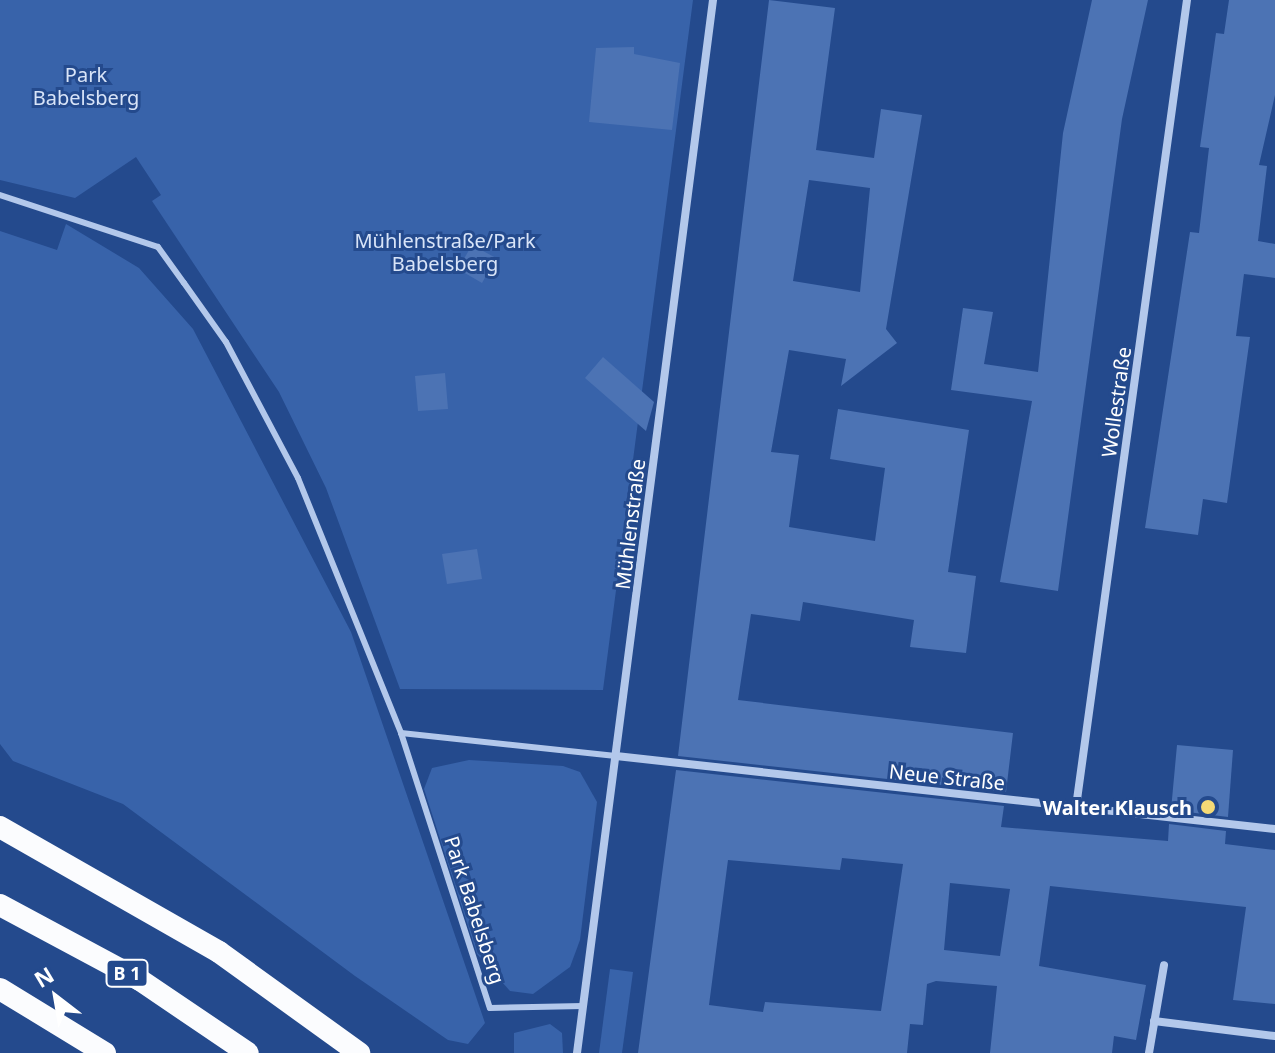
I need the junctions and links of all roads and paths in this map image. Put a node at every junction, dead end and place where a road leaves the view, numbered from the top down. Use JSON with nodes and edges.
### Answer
{"nodes":[{"id":1,"x":713,"y":0,"type":"edge"},
{"id":2,"x":1187,"y":0,"type":"edge"},
{"id":3,"x":0,"y":195,"type":"edge"},
{"id":4,"x":401,"y":733,"type":"junction"},
{"id":5,"x":616,"y":756,"type":"junction"},
{"id":6,"x":1076,"y":807,"type":"junction"},
{"id":7,"x":0,"y":827,"type":"edge"},
{"id":8,"x":1275,"y":829,"type":"edge"},
{"id":9,"x":0,"y":905,"type":"edge"},
{"id":10,"x":1164,"y":965,"type":"dead end"},
{"id":11,"x":0,"y":989,"type":"edge"},
{"id":12,"x":583,"y":1006,"type":"junction"},
{"id":13,"x":1154,"y":1021,"type":"junction"},
{"id":14,"x":1275,"y":1036,"type":"edge"},
{"id":15,"x":105,"y":1053,"type":"edge"},
{"id":16,"x":248,"y":1053,"type":"edge"},
{"id":17,"x":359,"y":1053,"type":"edge"},
{"id":18,"x":577,"y":1053,"type":"edge"},
{"id":19,"x":1149,"y":1053,"type":"edge"}],
"edges":[{"from":1,"to":5,"type":"street","name":"Mühlenstraße"},
{"from":2,"to":6,"type":"street","name":"Wollestraße"},
{"from":3,"to":4,"type":"lane","name":"Park Babelsberg"},
{"from":4,"to":5,"type":"lane"},
{"from":4,"to":12,"type":"lane","name":"Park Babelsberg"},
{"from":5,"to":6,"type":"street","name":"Neue Straße"},
{"from":5,"to":12,"type":"street","name":"Mühlenstraße"},
{"from":6,"to":8,"type":"street","name":"Neue Straße"},
{"from":7,"to":17,"type":"highway"},
{"from":9,"to":16,"type":"highway","number":"B 1"},
{"from":10,"to":13,"type":"street"},
{"from":11,"to":15,"type":"highway"},
{"from":12,"to":18,"type":"street","name":"Mühlenstraße"},
{"from":13,"to":14,"type":"street"},
{"from":13,"to":19,"type":"street"}]}
